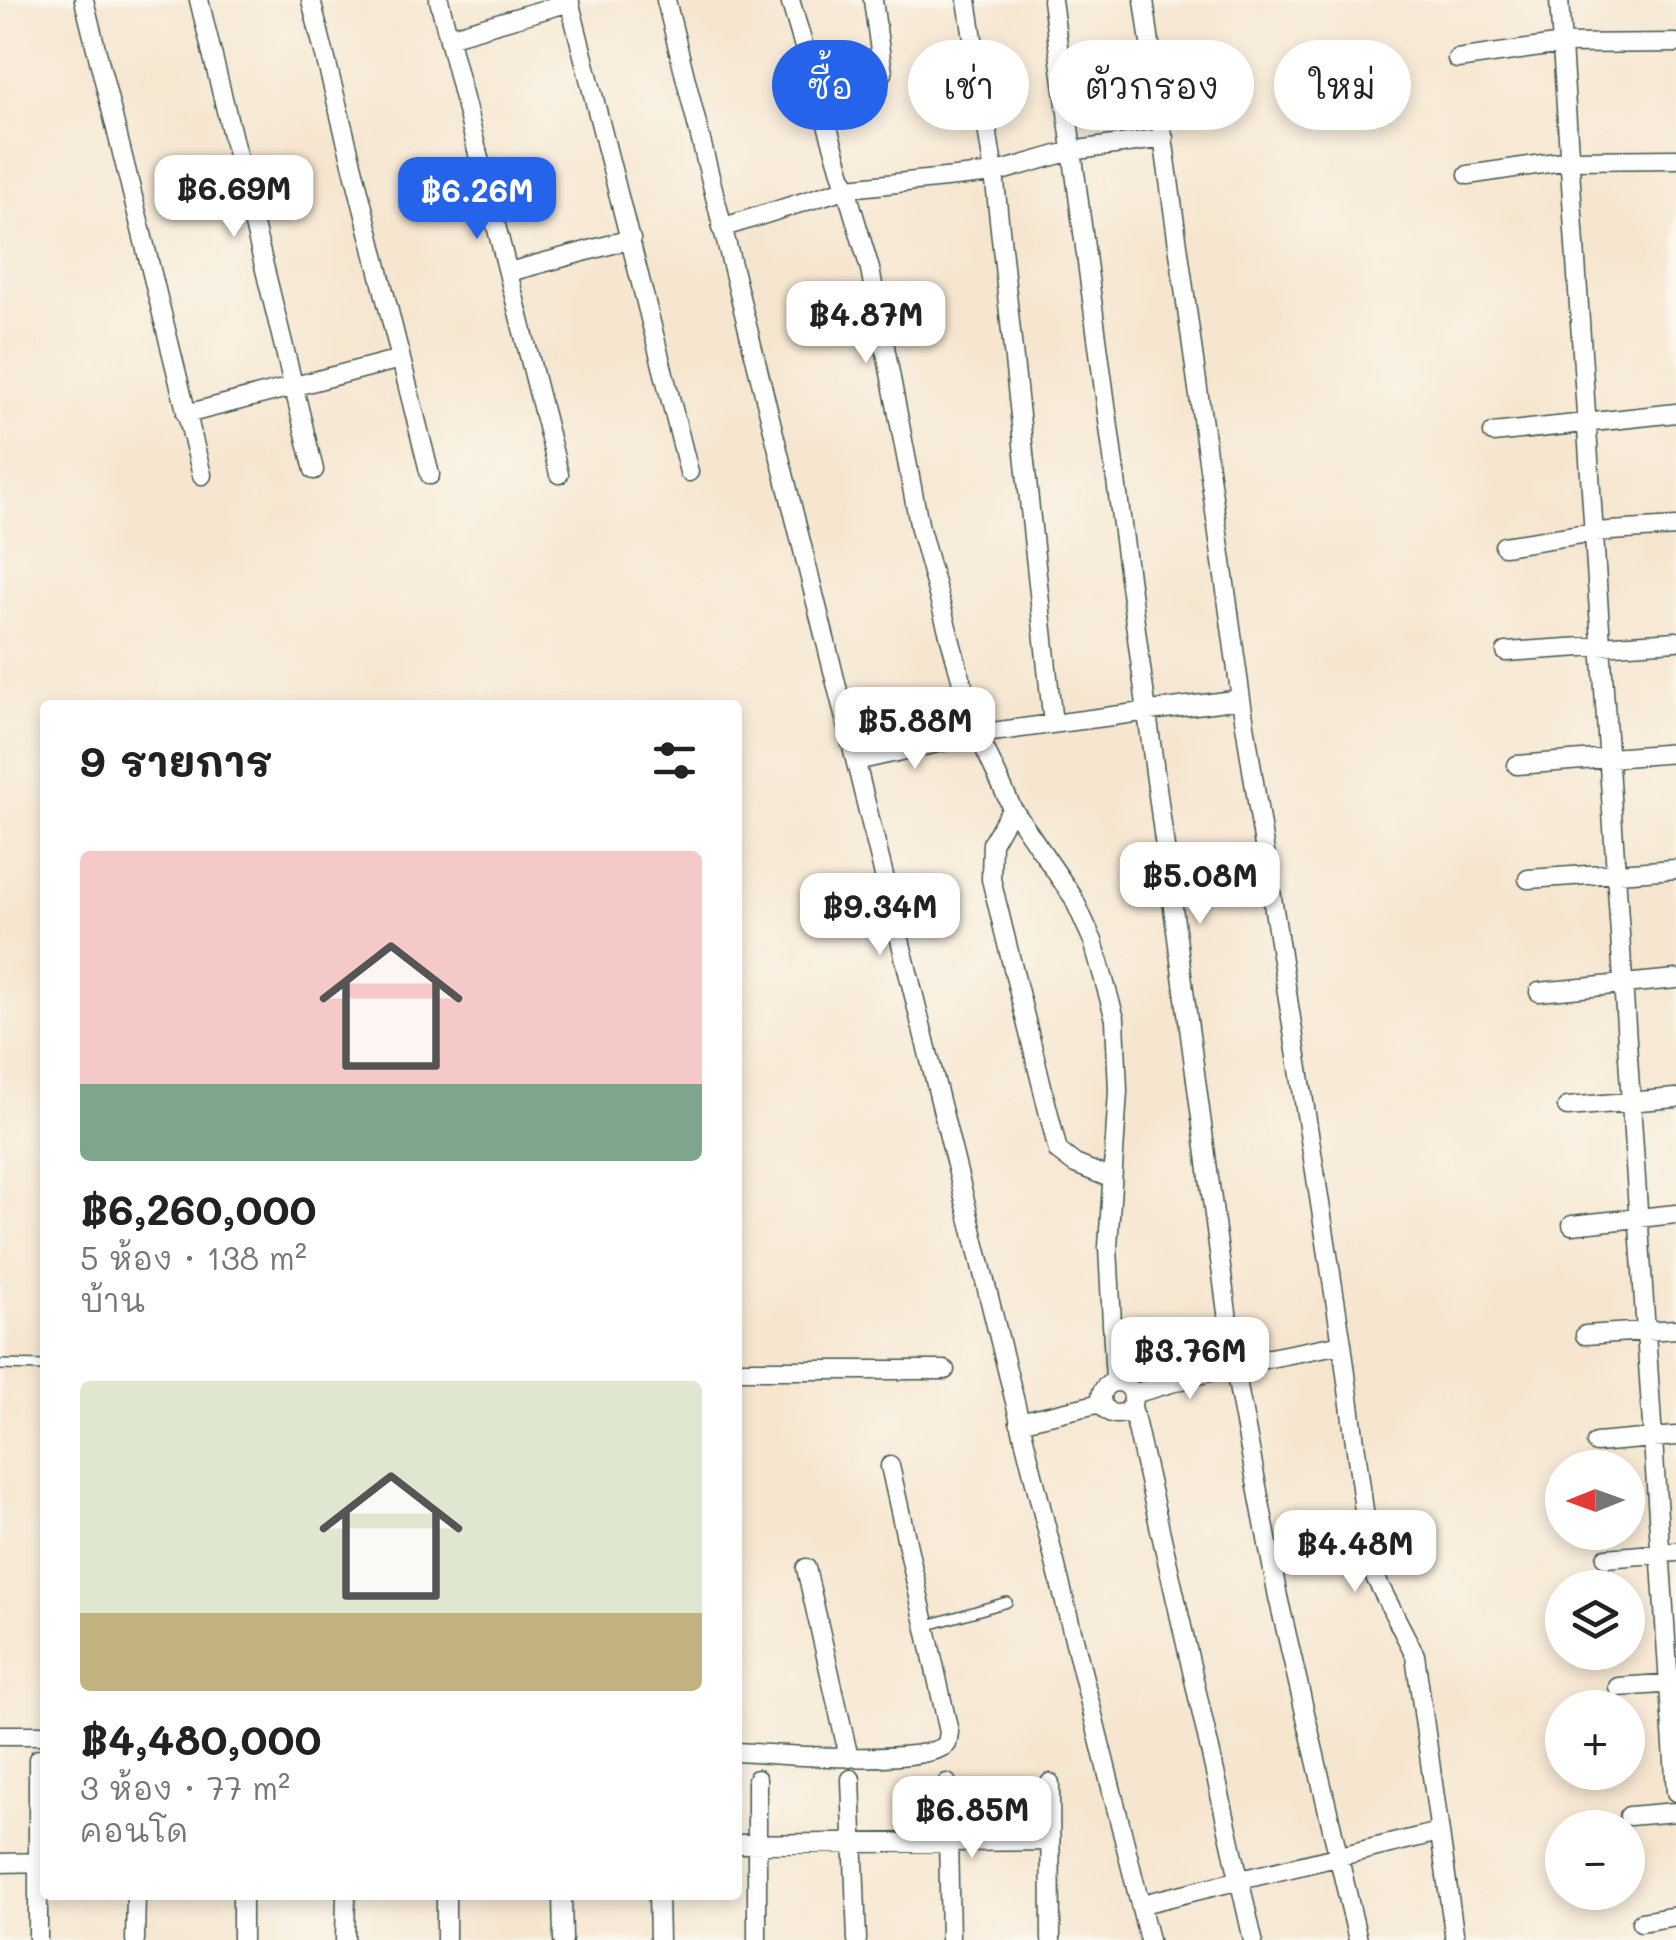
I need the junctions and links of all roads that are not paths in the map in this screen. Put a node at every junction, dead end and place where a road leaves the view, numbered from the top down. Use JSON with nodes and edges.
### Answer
{"nodes":[{"id":1,"x":199,"y":0,"type":"edge"},
{"id":2,"x":311,"y":0,"type":"edge"},
{"id":3,"x":439,"y":0,"type":"edge"},
{"id":4,"x":666,"y":0,"type":"edge"},
{"id":5,"x":790,"y":0,"type":"edge"},
{"id":6,"x":873,"y":0,"type":"edge"},
{"id":7,"x":967,"y":0,"type":"edge"},
{"id":8,"x":1052,"y":0,"type":"edge"},
{"id":9,"x":1144,"y":0,"type":"edge"},
{"id":10,"x":1559,"y":0,"type":"edge"},
{"id":11,"x":570,"y":1,"type":"edge"},
{"id":12,"x":91,"y":2,"type":"edge"},
{"id":13,"x":448,"y":37,"type":"junction"},
{"id":14,"x":878,"y":40,"type":"edge"},
{"id":15,"x":1676,"y":43,"type":"edge"},
{"id":16,"x":1562,"y":44,"type":"junction"},
{"id":17,"x":1457,"y":59,"type":"dead end"},
{"id":18,"x":1164,"y":138,"type":"junction"},
{"id":19,"x":1071,"y":151,"type":"junction"},
{"id":20,"x":1676,"y":159,"type":"edge"},
{"id":21,"x":1569,"y":160,"type":"junction"},
{"id":22,"x":994,"y":173,"type":"junction"},
{"id":23,"x":1468,"y":175,"type":"dead end"},
{"id":24,"x":848,"y":188,"type":"junction"},
{"id":25,"x":722,"y":228,"type":"junction"},
{"id":26,"x":631,"y":239,"type":"junction"},
{"id":27,"x":509,"y":272,"type":"junction"},
{"id":28,"x":400,"y":359,"type":"junction"},
{"id":29,"x":294,"y":386,"type":"junction"},
{"id":30,"x":1676,"y":413,"type":"edge"},
{"id":31,"x":186,"y":414,"type":"junction"},
{"id":32,"x":1586,"y":420,"type":"junction"},
{"id":33,"x":1493,"y":433,"type":"dead end"},
{"id":34,"x":314,"y":470,"type":"dead end"},
{"id":35,"x":689,"y":472,"type":"dead end"},
{"id":36,"x":558,"y":474,"type":"dead end"},
{"id":37,"x":202,"y":475,"type":"dead end"},
{"id":38,"x":430,"y":475,"type":"dead end"},
{"id":39,"x":1676,"y":527,"type":"edge"},
{"id":40,"x":1594,"y":532,"type":"junction"},
{"id":41,"x":1504,"y":546,"type":"dead end"},
{"id":42,"x":1676,"y":641,"type":"edge"},
{"id":43,"x":1601,"y":645,"type":"junction"},
{"id":44,"x":1506,"y":652,"type":"dead end"},
{"id":45,"x":1241,"y":699,"type":"junction"},
{"id":46,"x":1148,"y":712,"type":"junction"},
{"id":47,"x":1053,"y":724,"type":"junction"},
{"id":48,"x":969,"y":729,"type":"junction"},
{"id":49,"x":988,"y":739,"type":"junction"},
{"id":50,"x":1676,"y":752,"type":"edge"},
{"id":51,"x":1608,"y":758,"type":"junction"},
{"id":52,"x":856,"y":762,"type":"junction"},
{"id":53,"x":1517,"y":766,"type":"dead end"},
{"id":54,"x":1012,"y":808,"type":"junction"},
{"id":55,"x":1676,"y":869,"type":"edge"},
{"id":56,"x":1616,"y":871,"type":"junction"},
{"id":57,"x":1528,"y":879,"type":"dead end"},
{"id":58,"x":1676,"y":978,"type":"edge"},
{"id":59,"x":1623,"y":984,"type":"junction"},
{"id":60,"x":1539,"y":992,"type":"dead end"},
{"id":61,"x":1676,"y":1098,"type":"edge"},
{"id":62,"x":1631,"y":1102,"type":"junction"},
{"id":63,"x":1566,"y":1108,"type":"dead end"},
{"id":64,"x":1110,"y":1178,"type":"junction"},
{"id":65,"x":1676,"y":1214,"type":"edge"},
{"id":66,"x":1639,"y":1218,"type":"junction"},
{"id":67,"x":1572,"y":1225,"type":"dead end"},
{"id":68,"x":1676,"y":1329,"type":"edge"},
{"id":69,"x":1646,"y":1331,"type":"junction"},
{"id":70,"x":1586,"y":1335,"type":"dead end"},
{"id":71,"x":1342,"y":1344,"type":"junction"},
{"id":72,"x":0,"y":1365,"type":"edge"},
{"id":73,"x":1234,"y":1365,"type":"junction"},
{"id":74,"x":40,"y":1366,"type":"edge"},
{"id":75,"x":742,"y":1370,"type":"edge"},
{"id":76,"x":945,"y":1370,"type":"dead end"},
{"id":77,"x":1115,"y":1381,"type":"junction"},
{"id":78,"x":1132,"y":1400,"type":"junction"},
{"id":79,"x":1101,"y":1404,"type":"junction"},
{"id":80,"x":1019,"y":1422,"type":"junction"},
{"id":81,"x":1676,"y":1436,"type":"edge"},
{"id":82,"x":1653,"y":1438,"type":"junction"},
{"id":83,"x":1596,"y":1443,"type":"dead end"},
{"id":84,"x":890,"y":1466,"type":"dead end"},
{"id":85,"x":1668,"y":1553,"type":"edge"},
{"id":86,"x":1606,"y":1558,"type":"dead end"},
{"id":87,"x":806,"y":1568,"type":"dead end"},
{"id":88,"x":1008,"y":1602,"type":"dead end"},
{"id":89,"x":925,"y":1626,"type":"junction"},
{"id":90,"x":1672,"y":1683,"type":"edge"},
{"id":91,"x":1618,"y":1687,"type":"dead end"},
{"id":92,"x":0,"y":1735,"type":"edge"},
{"id":93,"x":40,"y":1735,"type":"edge"},
{"id":94,"x":742,"y":1752,"type":"edge"},
{"id":95,"x":38,"y":1758,"type":"dead end"},
{"id":96,"x":849,"y":1758,"type":"junction"},
{"id":97,"x":757,"y":1779,"type":"dead end"},
{"id":98,"x":852,"y":1779,"type":"dead end"},
{"id":99,"x":947,"y":1783,"type":"dead end"},
{"id":100,"x":1050,"y":1783,"type":"dead end"},
{"id":101,"x":1676,"y":1792,"type":"edge"},
{"id":102,"x":1676,"y":1812,"type":"edge"},
{"id":103,"x":1645,"y":1815,"type":"edge"},
{"id":104,"x":40,"y":1827,"type":"edge"},
{"id":105,"x":1439,"y":1832,"type":"junction"},
{"id":106,"x":1050,"y":1841,"type":"junction"},
{"id":107,"x":948,"y":1842,"type":"junction"},
{"id":108,"x":852,"y":1843,"type":"junction"},
{"id":109,"x":746,"y":1844,"type":"edge"},
{"id":110,"x":1339,"y":1856,"type":"junction"},
{"id":111,"x":0,"y":1862,"type":"edge"},
{"id":112,"x":40,"y":1862,"type":"edge"},
{"id":113,"x":1240,"y":1878,"type":"junction"},
{"id":114,"x":40,"y":1888,"type":"edge"},
{"id":115,"x":136,"y":1900,"type":"edge"},
{"id":116,"x":242,"y":1900,"type":"edge"},
{"id":117,"x":346,"y":1900,"type":"edge"},
{"id":118,"x":446,"y":1900,"type":"edge"},
{"id":119,"x":562,"y":1900,"type":"edge"},
{"id":120,"x":658,"y":1900,"type":"edge"},
{"id":121,"x":1142,"y":1904,"type":"junction"},
{"id":122,"x":1676,"y":1916,"type":"edge"},
{"id":123,"x":1641,"y":1922,"type":"dead end"},
{"id":124,"x":38,"y":1940,"type":"edge"},
{"id":125,"x":134,"y":1940,"type":"edge"},
{"id":126,"x":242,"y":1940,"type":"edge"},
{"id":127,"x":345,"y":1940,"type":"edge"},
{"id":128,"x":446,"y":1940,"type":"edge"},
{"id":129,"x":563,"y":1940,"type":"edge"},
{"id":130,"x":658,"y":1940,"type":"edge"},
{"id":131,"x":757,"y":1940,"type":"edge"},
{"id":132,"x":857,"y":1940,"type":"edge"},
{"id":133,"x":950,"y":1940,"type":"edge"},
{"id":134,"x":1052,"y":1940,"type":"edge"},
{"id":135,"x":1150,"y":1940,"type":"edge"},
{"id":136,"x":1253,"y":1940,"type":"edge"},
{"id":137,"x":1358,"y":1940,"type":"edge"},
{"id":138,"x":1455,"y":1940,"type":"edge"}],
"edges":[{"from":1,"to":29,"type":"street"},
{"from":2,"to":28,"type":"street"},
{"from":3,"to":13,"type":"street"},
{"from":4,"to":25,"type":"street"},
{"from":5,"to":24,"type":"street"},
{"from":6,"to":14,"type":"street"},
{"from":7,"to":22,"type":"street"},
{"from":8,"to":19,"type":"street"},
{"from":9,"to":18,"type":"street"},
{"from":10,"to":16,"type":"street"},
{"from":11,"to":13,"type":"street"},
{"from":11,"to":26,"type":"street"},
{"from":12,"to":31,"type":"street"},
{"from":13,"to":27,"type":"street"},
{"from":15,"to":16,"type":"street"},
{"from":16,"to":17,"type":"street"},
{"from":16,"to":21,"type":"street"},
{"from":18,"to":19,"type":"street"},
{"from":18,"to":45,"type":"street"},
{"from":19,"to":22,"type":"street"},
{"from":19,"to":46,"type":"street"},
{"from":20,"to":21,"type":"street"},
{"from":21,"to":23,"type":"street"},
{"from":21,"to":32,"type":"street"},
{"from":22,"to":24,"type":"street"},
{"from":22,"to":47,"type":"street"},
{"from":24,"to":25,"type":"street"},
{"from":24,"to":48,"type":"street"},
{"from":25,"to":52,"type":"street"},
{"from":26,"to":27,"type":"street"},
{"from":26,"to":35,"type":"street"},
{"from":27,"to":36,"type":"street"},
{"from":28,"to":29,"type":"street"},
{"from":28,"to":38,"type":"street"},
{"from":29,"to":31,"type":"street"},
{"from":29,"to":34,"type":"street"},
{"from":30,"to":32,"type":"street"},
{"from":31,"to":37,"type":"street"},
{"from":32,"to":33,"type":"street"},
{"from":32,"to":40,"type":"street"},
{"from":39,"to":40,"type":"street"},
{"from":40,"to":41,"type":"street"},
{"from":40,"to":43,"type":"street"},
{"from":42,"to":43,"type":"street"},
{"from":43,"to":44,"type":"street"},
{"from":43,"to":51,"type":"street"},
{"from":45,"to":46,"type":"street"},
{"from":45,"to":71,"type":"street"},
{"from":46,"to":47,"type":"street"},
{"from":46,"to":73,"type":"street"},
{"from":47,"to":49,"type":"street"},
{"from":48,"to":49,"type":"street"},
{"from":48,"to":52,"type":"street"},
{"from":49,"to":54,"type":"street"},
{"from":50,"to":51,"type":"street"},
{"from":51,"to":53,"type":"street"},
{"from":51,"to":56,"type":"street"},
{"from":52,"to":80,"type":"street"},
{"from":54,"to":64,"type":"street"},
{"from":54,"to":64,"type":"street"},
{"from":55,"to":56,"type":"street"},
{"from":56,"to":57,"type":"street"},
{"from":56,"to":59,"type":"street"},
{"from":58,"to":59,"type":"street"},
{"from":59,"to":60,"type":"street"},
{"from":59,"to":62,"type":"street"},
{"from":61,"to":62,"type":"street"},
{"from":62,"to":63,"type":"street"},
{"from":62,"to":66,"type":"street"},
{"from":64,"to":77,"type":"street"},
{"from":65,"to":66,"type":"street"},
{"from":66,"to":67,"type":"street"},
{"from":66,"to":69,"type":"street"},
{"from":68,"to":69,"type":"street"},
{"from":69,"to":70,"type":"street"},
{"from":69,"to":82,"type":"street"},
{"from":71,"to":73,"type":"street"},
{"from":71,"to":105,"type":"street"},
{"from":72,"to":74,"type":"lane"},
{"from":73,"to":78,"type":"street"},
{"from":73,"to":110,"type":"street"},
{"from":75,"to":76,"type":"street"},
{"from":77,"to":78,"type":"street"},
{"from":77,"to":79,"type":"street"},
{"from":78,"to":79,"type":"street"},
{"from":78,"to":113,"type":"street"},
{"from":79,"to":80,"type":"street"},
{"from":80,"to":121,"type":"street"},
{"from":81,"to":82,"type":"street"},
{"from":82,"to":83,"type":"street"},
{"from":82,"to":85,"type":"street"},
{"from":84,"to":89,"type":"street"},
{"from":85,"to":86,"type":"street"},
{"from":85,"to":90,"type":"street"},
{"from":87,"to":96,"type":"street"},
{"from":88,"to":89,"type":"lane"},
{"from":89,"to":96,"type":"street"},
{"from":90,"to":91,"type":"street"},
{"from":90,"to":101,"type":"street"},
{"from":92,"to":93,"type":"street"},
{"from":94,"to":96,"type":"street"},
{"from":95,"to":104,"type":"street"},
{"from":97,"to":109,"type":"street"},
{"from":98,"to":108,"type":"street"},
{"from":99,"to":107,"type":"street"},
{"from":100,"to":106,"type":"street"},
{"from":102,"to":103,"type":"street"},
{"from":105,"to":110,"type":"street"},
{"from":105,"to":138,"type":"street"},
{"from":106,"to":107,"type":"street"},
{"from":106,"to":134,"type":"street"},
{"from":107,"to":108,"type":"street"},
{"from":107,"to":133,"type":"street"},
{"from":108,"to":109,"type":"street"},
{"from":108,"to":132,"type":"street"},
{"from":109,"to":131,"type":"street"},
{"from":110,"to":113,"type":"street"},
{"from":110,"to":137,"type":"street"},
{"from":111,"to":112,"type":"street"},
{"from":113,"to":121,"type":"street"},
{"from":113,"to":136,"type":"street"},
{"from":114,"to":124,"type":"street"},
{"from":115,"to":125,"type":"street"},
{"from":116,"to":126,"type":"street"},
{"from":117,"to":127,"type":"street"},
{"from":118,"to":128,"type":"street"},
{"from":119,"to":129,"type":"street"},
{"from":120,"to":130,"type":"street"},
{"from":121,"to":135,"type":"street"},
{"from":122,"to":123,"type":"street"}]}
